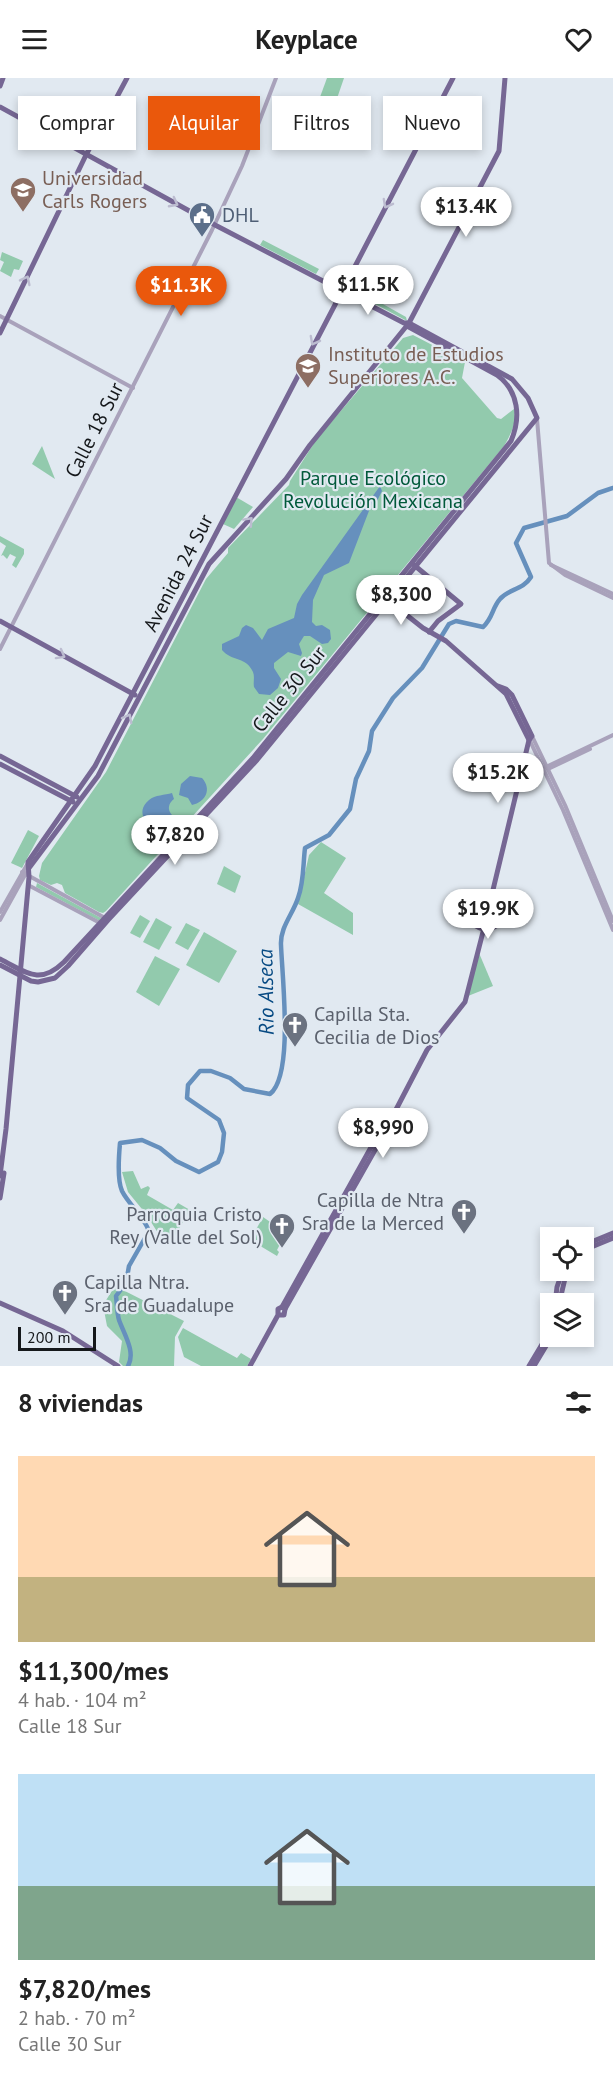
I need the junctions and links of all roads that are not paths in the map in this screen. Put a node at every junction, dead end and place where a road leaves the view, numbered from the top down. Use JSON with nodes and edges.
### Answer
{"nodes":[{"id":1,"x":3,"y":78,"type":"edge"},
{"id":2,"x":127,"y":78,"type":"edge"},
{"id":3,"x":276,"y":78,"type":"edge"},
{"id":4,"x":453,"y":78,"type":"edge"},
{"id":5,"x":505,"y":78,"type":"edge"},
{"id":6,"x":0,"y":86,"type":"edge"},
{"id":7,"x":0,"y":107,"type":"edge"},
{"id":8,"x":86,"y":155,"type":"junction"},
{"id":9,"x":215,"y":225,"type":"junction"},
{"id":10,"x":342,"y":290,"type":"junction"},
{"id":11,"x":0,"y":316,"type":"edge"},
{"id":12,"x":7,"y":320,"type":"junction"},
{"id":13,"x":406,"y":324,"type":"junction"},
{"id":14,"x":417,"y":332,"type":"junction"},
{"id":15,"x":0,"y":333,"type":"edge"},
{"id":16,"x":402,"y":333,"type":"junction"},
{"id":17,"x":133,"y":388,"type":"junction"},
{"id":18,"x":523,"y":390,"type":"junction"},
{"id":19,"x":513,"y":396,"type":"junction"},
{"id":20,"x":537,"y":418,"type":"junction"},
{"id":21,"x":516,"y":429,"type":"junction"},
{"id":22,"x":524,"y":434,"type":"junction"},
{"id":23,"x":414,"y":565,"type":"junction"},
{"id":24,"x":613,"y":596,"type":"edge"},
{"id":25,"x":386,"y":598,"type":"junction"},
{"id":26,"x":0,"y":621,"type":"edge"},
{"id":27,"x":10,"y":627,"type":"junction"},
{"id":28,"x":432,"y":633,"type":"junction"},
{"id":29,"x":0,"y":649,"type":"edge"},
{"id":30,"x":133,"y":694,"type":"junction"},
{"id":31,"x":140,"y":697,"type":"junction"},
{"id":32,"x":613,"y":736,"type":"edge"},
{"id":33,"x":530,"y":737,"type":"junction"},
{"id":34,"x":0,"y":756,"type":"edge"},
{"id":35,"x":0,"y":764,"type":"edge"},
{"id":36,"x":546,"y":769,"type":"junction"},
{"id":37,"x":80,"y":789,"type":"junction"},
{"id":38,"x":65,"y":790,"type":"junction"},
{"id":39,"x":62,"y":797,"type":"junction"},
{"id":40,"x":76,"y":800,"type":"junction"},
{"id":41,"x":63,"y":811,"type":"junction"},
{"id":42,"x":31,"y":863,"type":"junction"},
{"id":43,"x":28,"y":879,"type":"junction"},
{"id":44,"x":490,"y":893,"type":"junction"},
{"id":45,"x":0,"y":912,"type":"edge"},
{"id":46,"x":0,"y":920,"type":"edge"},
{"id":47,"x":611,"y":920,"type":"edge"},
{"id":48,"x":103,"y":921,"type":"junction"},
{"id":49,"x":483,"y":928,"type":"junction"},
{"id":50,"x":613,"y":930,"type":"edge"},
{"id":51,"x":0,"y":958,"type":"edge"},
{"id":52,"x":0,"y":965,"type":"edge"},
{"id":53,"x":21,"y":973,"type":"junction"},
{"id":54,"x":0,"y":1176,"type":"edge"},
{"id":55,"x":0,"y":1193,"type":"edge"},
{"id":56,"x":613,"y":1236,"type":"edge"},
{"id":57,"x":594,"y":1242,"type":"edge"},
{"id":58,"x":594,"y":1245,"type":"edge"},
{"id":59,"x":0,"y":1303,"type":"edge"},
{"id":60,"x":540,"y":1347,"type":"edge"},
{"id":61,"x":545,"y":1347,"type":"edge"},
{"id":62,"x":118,"y":1366,"type":"edge"},
{"id":63,"x":251,"y":1366,"type":"edge"},
{"id":64,"x":529,"y":1366,"type":"edge"},
{"id":65,"x":534,"y":1366,"type":"edge"}],
"edges":[{"from":1,"to":6,"type":"main road"},
{"from":2,"to":8,"type":"main road"},
{"from":3,"to":9,"type":"street","name":"Calle 18 Sur"},
{"from":4,"to":10,"type":"main road","name":"Avenida 24 Sur","one_way":true},
{"from":5,"to":13,"type":"main road","name":"Avenida 24 Sur"},
{"from":7,"to":8,"type":"main road"},
{"from":8,"to":9,"type":"main road","one_way":true},
{"from":12,"to":8,"type":"main road","one_way":true},
{"from":9,"to":10,"type":"main road"},
{"from":9,"to":17,"type":"street","name":"Calle 18 Sur"},
{"from":10,"to":13,"type":"main road"},
{"from":10,"to":30,"type":"main road","name":"Avenida 24 Sur","one_way":true},
{"from":11,"to":12,"type":"street"},
{"from":12,"to":15,"type":"main road"},
{"from":12,"to":17,"type":"street"},
{"from":13,"to":14,"type":"main road"},
{"from":13,"to":16,"type":"main road","name":"Avenida 24 Sur"},
{"from":13,"to":18,"type":"main road"},
{"from":14,"to":16,"type":"main road"},
{"from":14,"to":19,"type":"main road"},
{"from":31,"to":16,"type":"main road","name":"Avenida 24 Sur","one_way":true},
{"from":17,"to":27,"type":"street","name":"Calle 18 Sur"},
{"from":18,"to":19,"type":"main road"},
{"from":18,"to":20,"type":"main road"},
{"from":19,"to":21,"type":"main road"},
{"from":20,"to":22,"type":"main road","name":"Calle 30 Sur"},
{"from":20,"to":24,"type":"street"},
{"from":21,"to":22,"type":"main road"},
{"from":21,"to":23,"type":"main road","name":"Calle 30 Sur"},
{"from":22,"to":23,"type":"main road","name":"Calle 30 Sur"},
{"from":23,"to":25,"type":"main road","name":"Calle 30 Sur"},
{"from":23,"to":28,"type":"main road"},
{"from":25,"to":28,"type":"main road"},
{"from":25,"to":48,"type":"main road","name":"Calle 30 Sur"},
{"from":26,"to":27,"type":"main road"},
{"from":27,"to":29,"type":"street","name":"Calle 18 Sur"},
{"from":27,"to":30,"type":"main road","one_way":true},
{"from":28,"to":33,"type":"main road"},
{"from":30,"to":31,"type":"main road"},
{"from":30,"to":37,"type":"main road","name":"Avenida 24 Sur"},
{"from":40,"to":31,"type":"main road","name":"Avenida 24 Sur","one_way":true},
{"from":32,"to":36,"type":"street"},
{"from":33,"to":36,"type":"street"},
{"from":33,"to":44,"type":"main road"},
{"from":34,"to":38,"type":"main road"},
{"from":35,"to":39,"type":"main road"},
{"from":36,"to":47,"type":"street"},
{"from":37,"to":38,"type":"main road"},
{"from":37,"to":40,"type":"main road","name":"Avenida 24 Sur"},
{"from":38,"to":40,"type":"main road"},
{"from":39,"to":40,"type":"main road"},
{"from":39,"to":41,"type":"main road"},
{"from":40,"to":41,"type":"main road","name":"Avenida 24 Sur"},
{"from":40,"to":42,"type":"main road","name":"Avenida 24 Sur"},
{"from":41,"to":42,"type":"main road","name":"Avenida 24 Sur"},
{"from":42,"to":43,"type":"main road"},
{"from":43,"to":45,"type":"street"},
{"from":43,"to":46,"type":"street"},
{"from":43,"to":48,"type":"street"},
{"from":43,"to":53,"type":"main road"},
{"from":44,"to":49,"type":"main road"},
{"from":44,"to":49,"type":"main road"},
{"from":47,"to":50,"type":"street"},
{"from":48,"to":53,"type":"main road","name":"Calle 30 Sur"},
{"from":49,"to":63,"type":"main road"},
{"from":51,"to":53,"type":"main road"},
{"from":52,"to":53,"type":"main road"},
{"from":53,"to":54,"type":"main road"},
{"from":53,"to":55,"type":"main road"},
{"from":56,"to":57,"type":"main road"},
{"from":56,"to":58,"type":"main road"},
{"from":59,"to":62,"type":"main road"},
{"from":60,"to":64,"type":"main road"},
{"from":61,"to":65,"type":"main road"}]}
